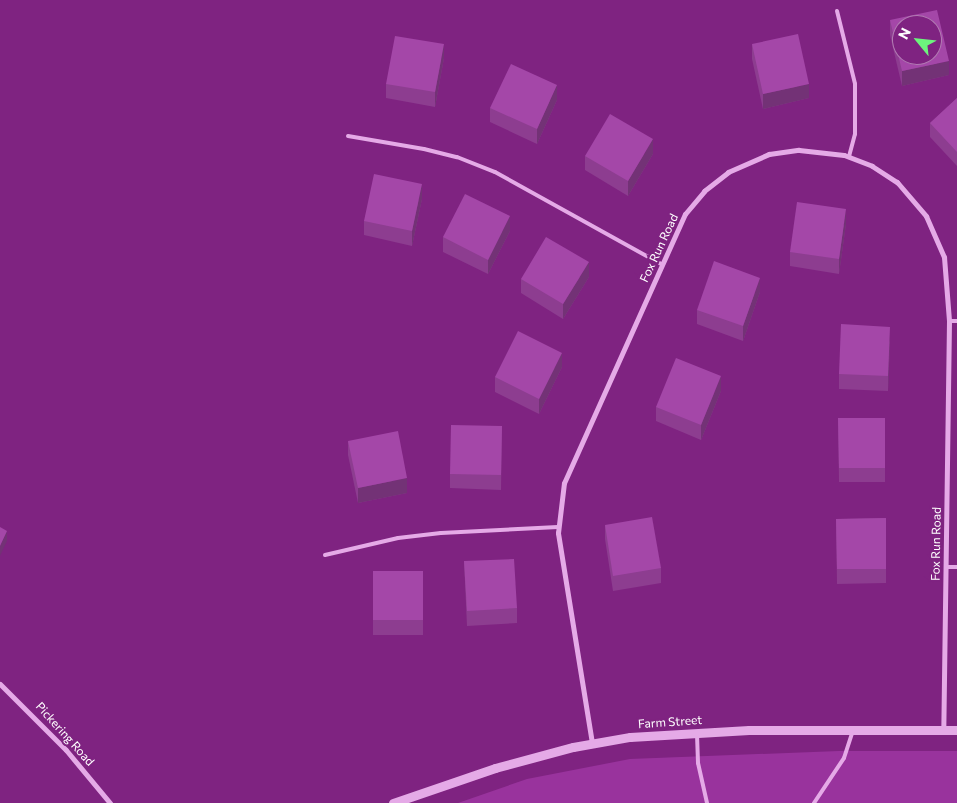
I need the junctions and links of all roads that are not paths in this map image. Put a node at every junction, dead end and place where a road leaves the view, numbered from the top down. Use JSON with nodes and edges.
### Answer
{"nodes":[{"id":1,"x":837,"y":12,"type":"dead end"},
{"id":2,"x":348,"y":136,"type":"dead end"},
{"id":3,"x":849,"y":157,"type":"junction"},
{"id":4,"x":661,"y":264,"type":"junction"},
{"id":5,"x":949,"y":321,"type":"junction"},
{"id":6,"x":957,"y":321,"type":"edge"},
{"id":7,"x":558,"y":527,"type":"junction"},
{"id":8,"x":325,"y":554,"type":"dead end"},
{"id":9,"x":946,"y":567,"type":"junction"},
{"id":10,"x":957,"y":567,"type":"edge"},
{"id":11,"x":0,"y":684,"type":"edge"},
{"id":12,"x":853,"y":729,"type":"junction"},
{"id":13,"x":943,"y":730,"type":"junction"},
{"id":14,"x":957,"y":730,"type":"edge"},
{"id":15,"x":697,"y":732,"type":"junction"},
{"id":16,"x":592,"y":743,"type":"junction"},
{"id":17,"x":110,"y":803,"type":"edge"},
{"id":18,"x":393,"y":803,"type":"edge"},
{"id":19,"x":707,"y":803,"type":"edge"},
{"id":20,"x":814,"y":803,"type":"edge"}],
"edges":[{"from":1,"to":3,"type":"lane"},
{"from":2,"to":4,"type":"lane"},
{"from":3,"to":4,"type":"street","name":"Fox Run Road"},
{"from":3,"to":5,"type":"street","name":"Fox Run Road"},
{"from":4,"to":7,"type":"street","name":"Fox Run Road"},
{"from":5,"to":6,"type":"lane"},
{"from":5,"to":9,"type":"street","name":"Fox Run Road"},
{"from":7,"to":8,"type":"lane"},
{"from":7,"to":16,"type":"street","name":"Fox Run Road"},
{"from":9,"to":10,"type":"lane"},
{"from":9,"to":13,"type":"street","name":"Fox Run Road"},
{"from":11,"to":17,"type":"street","name":"Pickering Road"},
{"from":12,"to":13,"type":"street","name":"Farm Street"},
{"from":12,"to":15,"type":"street","name":"Farm Street"},
{"from":12,"to":20,"type":"lane"},
{"from":13,"to":14,"type":"street","name":"Farm Street"},
{"from":15,"to":16,"type":"street","name":"Farm Street"},
{"from":15,"to":19,"type":"lane"},
{"from":16,"to":18,"type":"street","name":"Farm Street"}]}
